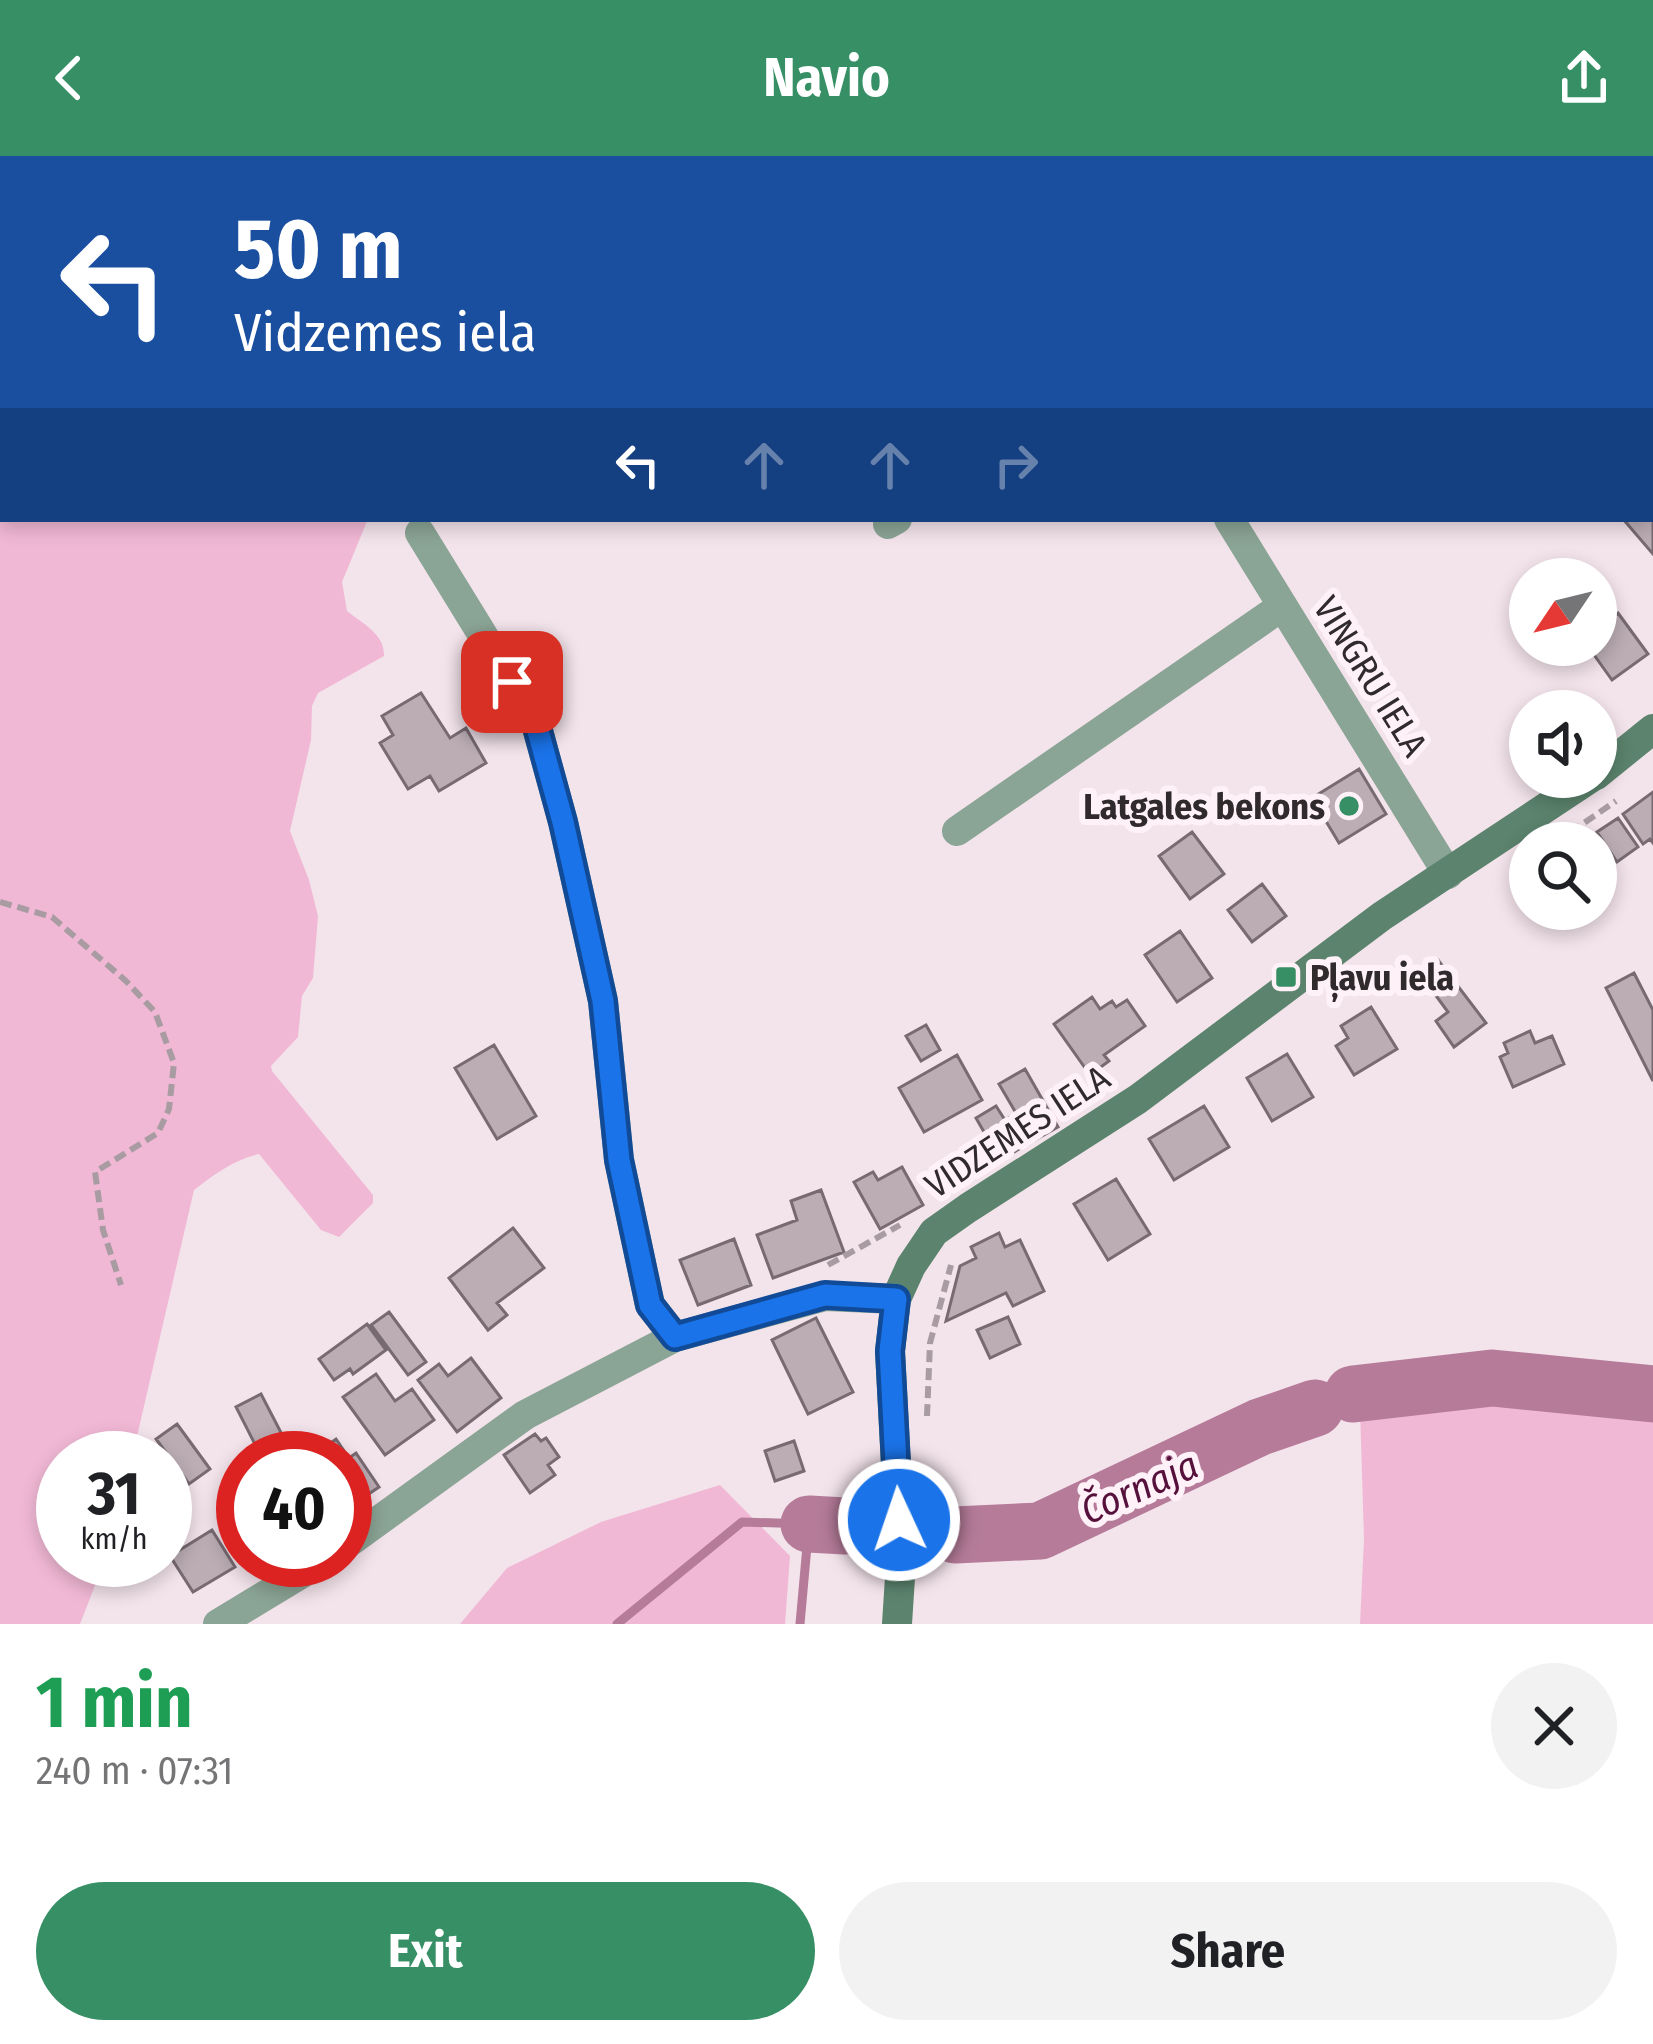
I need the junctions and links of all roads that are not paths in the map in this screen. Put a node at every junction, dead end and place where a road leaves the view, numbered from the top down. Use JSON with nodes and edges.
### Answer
{"nodes":[{"id":1,"x":1231,"y":522,"type":"edge"},
{"id":2,"x":420,"y":533,"type":"dead end"},
{"id":3,"x":1282,"y":607,"type":"junction"},
{"id":4,"x":1653,"y":729,"type":"edge"},
{"id":5,"x":1617,"y":758,"type":"edge"},
{"id":6,"x":1561,"y":798,"type":"edge"},
{"id":7,"x":958,"y":831,"type":"dead end"},
{"id":8,"x":1448,"y":874,"type":"junction"},
{"id":9,"x":896,"y":1299,"type":"junction"},
{"id":10,"x":675,"y":1337,"type":"junction"},
{"id":11,"x":372,"y":1525,"type":"edge"},
{"id":12,"x":279,"y":1587,"type":"edge"},
{"id":13,"x":218,"y":1624,"type":"edge"},
{"id":14,"x":897,"y":1624,"type":"edge"}],
"edges":[{"from":1,"to":3,"type":"street","name":"VINGRU IELA"},
{"from":2,"to":10,"type":"street"},
{"from":3,"to":7,"type":"street"},
{"from":3,"to":8,"type":"street","name":"VINGRU IELA"},
{"from":4,"to":5,"type":"street","name":"VIDZEMES IELA"},
{"from":6,"to":8,"type":"street","name":"VIDZEMES IELA"},
{"from":8,"to":9,"type":"street","name":"VIDZEMES IELA"},
{"from":9,"to":10,"type":"street"},
{"from":9,"to":14,"type":"street"},
{"from":10,"to":11,"type":"street"},
{"from":12,"to":13,"type":"street"}]}
